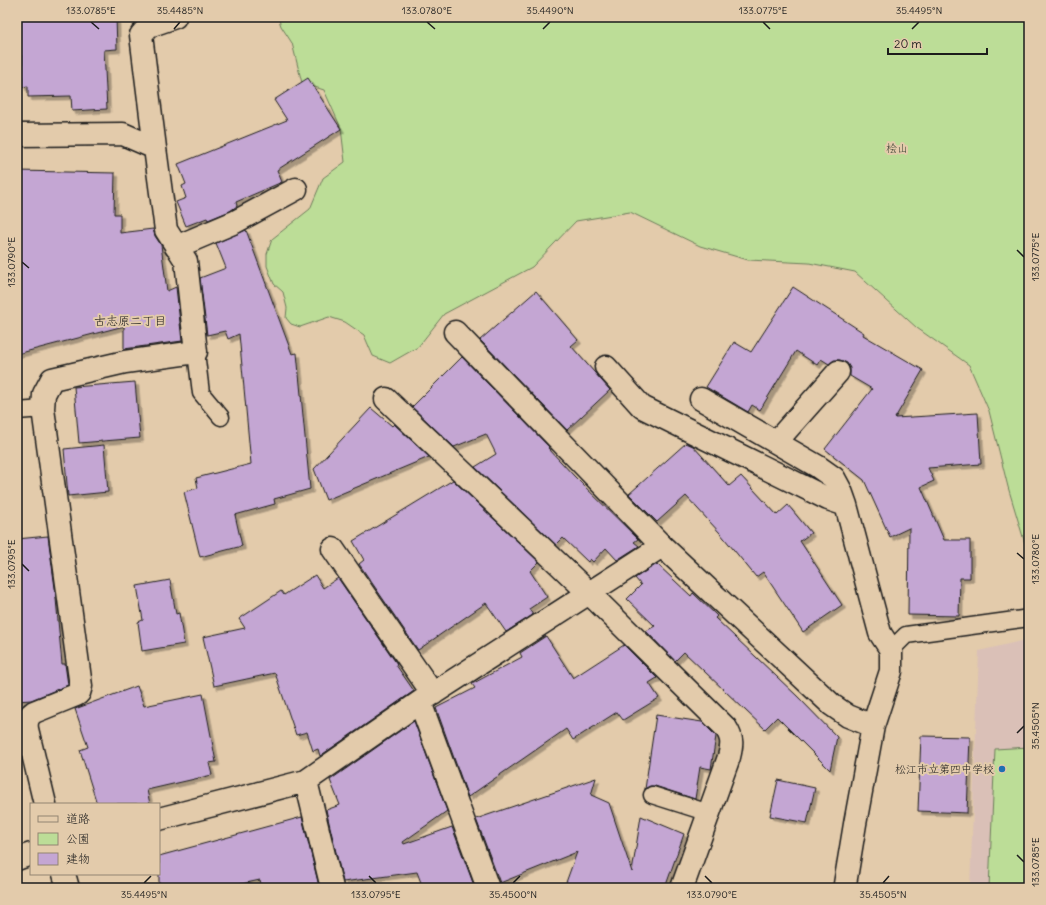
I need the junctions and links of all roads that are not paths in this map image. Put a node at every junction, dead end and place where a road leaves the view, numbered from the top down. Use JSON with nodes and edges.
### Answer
{"nodes":[{"id":1,"x":176,"y":17,"type":"edge"},
{"id":2,"x":17,"y":135,"type":"edge"},
{"id":3,"x":155,"y":148,"type":"junction"},
{"id":4,"x":296,"y":189,"type":"dead end"},
{"id":5,"x":176,"y":247,"type":"junction"},
{"id":6,"x":455,"y":332,"type":"dead end"},
{"id":7,"x":196,"y":352,"type":"junction"},
{"id":8,"x":606,"y":367,"type":"dead end"},
{"id":9,"x":838,"y":372,"type":"dead end"},
{"id":10,"x":386,"y":399,"type":"dead end"},
{"id":11,"x":701,"y":399,"type":"dead end"},
{"id":12,"x":43,"y":409,"type":"junction"},
{"id":13,"x":17,"y":411,"type":"edge"},
{"id":14,"x":221,"y":417,"type":"dead end"},
{"id":15,"x":776,"y":442,"type":"junction"},
{"id":16,"x":846,"y":505,"type":"junction"},
{"id":17,"x":662,"y":546,"type":"junction"},
{"id":18,"x":333,"y":549,"type":"dead end"},
{"id":19,"x":589,"y":593,"type":"junction"},
{"id":20,"x":1029,"y":618,"type":"edge"},
{"id":21,"x":890,"y":650,"type":"junction"},
{"id":22,"x":426,"y":698,"type":"junction"},
{"id":23,"x":873,"y":726,"type":"junction"},
{"id":24,"x":306,"y":781,"type":"junction"},
{"id":25,"x":652,"y":794,"type":"dead end"},
{"id":26,"x":45,"y":803,"type":"edge"},
{"id":27,"x":709,"y":813,"type":"junction"},
{"id":28,"x":160,"y":819,"type":"edge"},
{"id":29,"x":30,"y":854,"type":"edge"},
{"id":30,"x":17,"y":859,"type":"edge"},
{"id":31,"x":64,"y":875,"type":"edge"},
{"id":32,"x":846,"y":884,"type":"dead end"},
{"id":33,"x":68,"y":888,"type":"edge"},
{"id":34,"x":332,"y":888,"type":"edge"},
{"id":35,"x":488,"y":888,"type":"edge"},
{"id":36,"x":682,"y":888,"type":"edge"}],
"edges":[{"from":1,"to":3,"type":"street"},
{"from":2,"to":3,"type":"street"},
{"from":3,"to":5,"type":"street"},
{"from":4,"to":5,"type":"street"},
{"from":5,"to":7,"type":"street"},
{"from":6,"to":17,"type":"street"},
{"from":7,"to":12,"type":"street"},
{"from":7,"to":14,"type":"lane"},
{"from":8,"to":16,"type":"street"},
{"from":9,"to":15,"type":"street"},
{"from":10,"to":19,"type":"street"},
{"from":11,"to":15,"type":"street"},
{"from":12,"to":13,"type":"lane"},
{"from":12,"to":26,"type":"street"},
{"from":15,"to":16,"type":"street"},
{"from":16,"to":21,"type":"street"},
{"from":17,"to":19,"type":"street"},
{"from":17,"to":23,"type":"street"},
{"from":18,"to":22,"type":"street"},
{"from":19,"to":22,"type":"street"},
{"from":19,"to":27,"type":"street"},
{"from":20,"to":21,"type":"lane"},
{"from":21,"to":23,"type":"street"},
{"from":22,"to":24,"type":"street"},
{"from":22,"to":35,"type":"street"},
{"from":23,"to":32,"type":"street"},
{"from":24,"to":28,"type":"street"},
{"from":24,"to":34,"type":"street"},
{"from":25,"to":27,"type":"lane"},
{"from":27,"to":36,"type":"street"},
{"from":29,"to":30,"type":"street"},
{"from":31,"to":33,"type":"street"}]}
